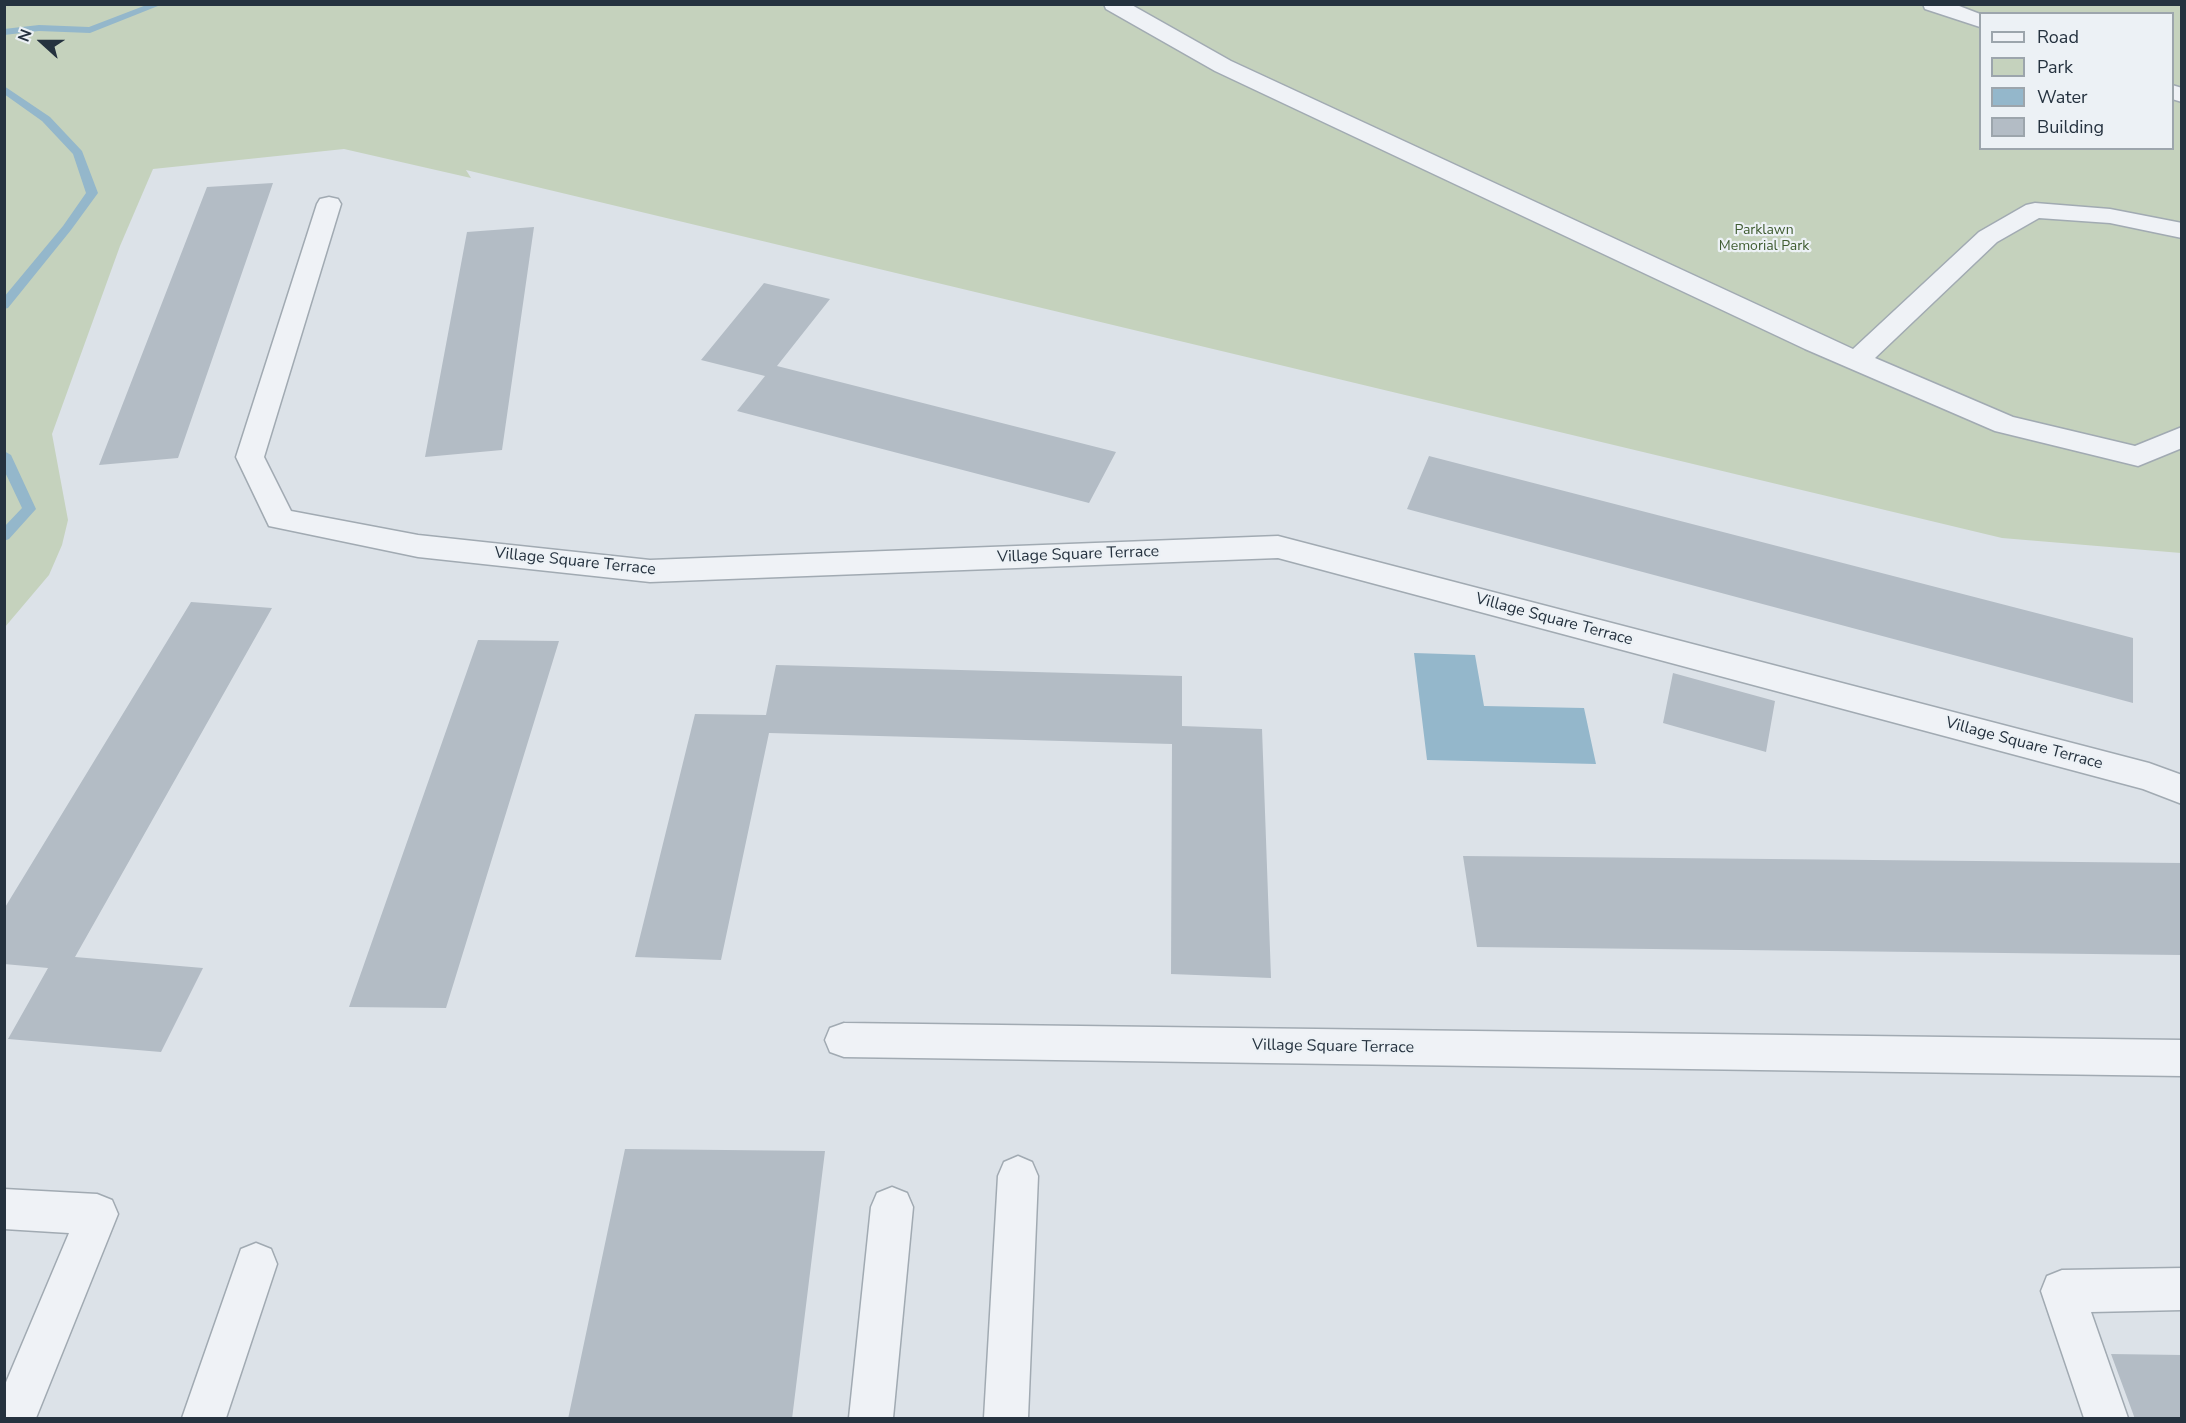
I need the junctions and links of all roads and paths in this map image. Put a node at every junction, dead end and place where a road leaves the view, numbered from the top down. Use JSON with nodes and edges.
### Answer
{"nodes":[{"id":1,"x":1114,"y":4,"type":"edge"},
{"id":2,"x":1933,"y":4,"type":"edge"},
{"id":3,"x":1979,"y":21,"type":"edge"},
{"id":4,"x":329,"y":204,"type":"dead end"},
{"id":5,"x":2181,"y":231,"type":"edge"},
{"id":6,"x":1856,"y":361,"type":"junction"},
{"id":7,"x":2181,"y":436,"type":"edge"},
{"id":8,"x":2181,"y":790,"type":"edge"},
{"id":9,"x":844,"y":1040,"type":"dead end"},
{"id":10,"x":2181,"y":1058,"type":"edge"},
{"id":11,"x":1018,"y":1176,"type":"dead end"},
{"id":12,"x":892,"y":1207,"type":"dead end"},
{"id":13,"x":4,"y":1209,"type":"edge"},
{"id":14,"x":256,"y":1264,"type":"dead end"},
{"id":15,"x":2181,"y":1289,"type":"edge"},
{"id":16,"x":14,"y":1419,"type":"edge"},
{"id":17,"x":204,"y":1419,"type":"edge"},
{"id":18,"x":871,"y":1419,"type":"edge"},
{"id":19,"x":1006,"y":1419,"type":"edge"},
{"id":20,"x":2106,"y":1419,"type":"edge"}],
"edges":[{"from":1,"to":6,"type":"street"},
{"from":2,"to":3,"type":"street"},
{"from":4,"to":8,"type":"street","name":"Village Square Terrace"},
{"from":5,"to":6,"type":"street"},
{"from":6,"to":7,"type":"street"},
{"from":9,"to":10,"type":"street","name":"Village Square Terrace"},
{"from":11,"to":19,"type":"street"},
{"from":12,"to":18,"type":"street"},
{"from":13,"to":16,"type":"street"},
{"from":14,"to":17,"type":"street"},
{"from":15,"to":20,"type":"street"}]}
